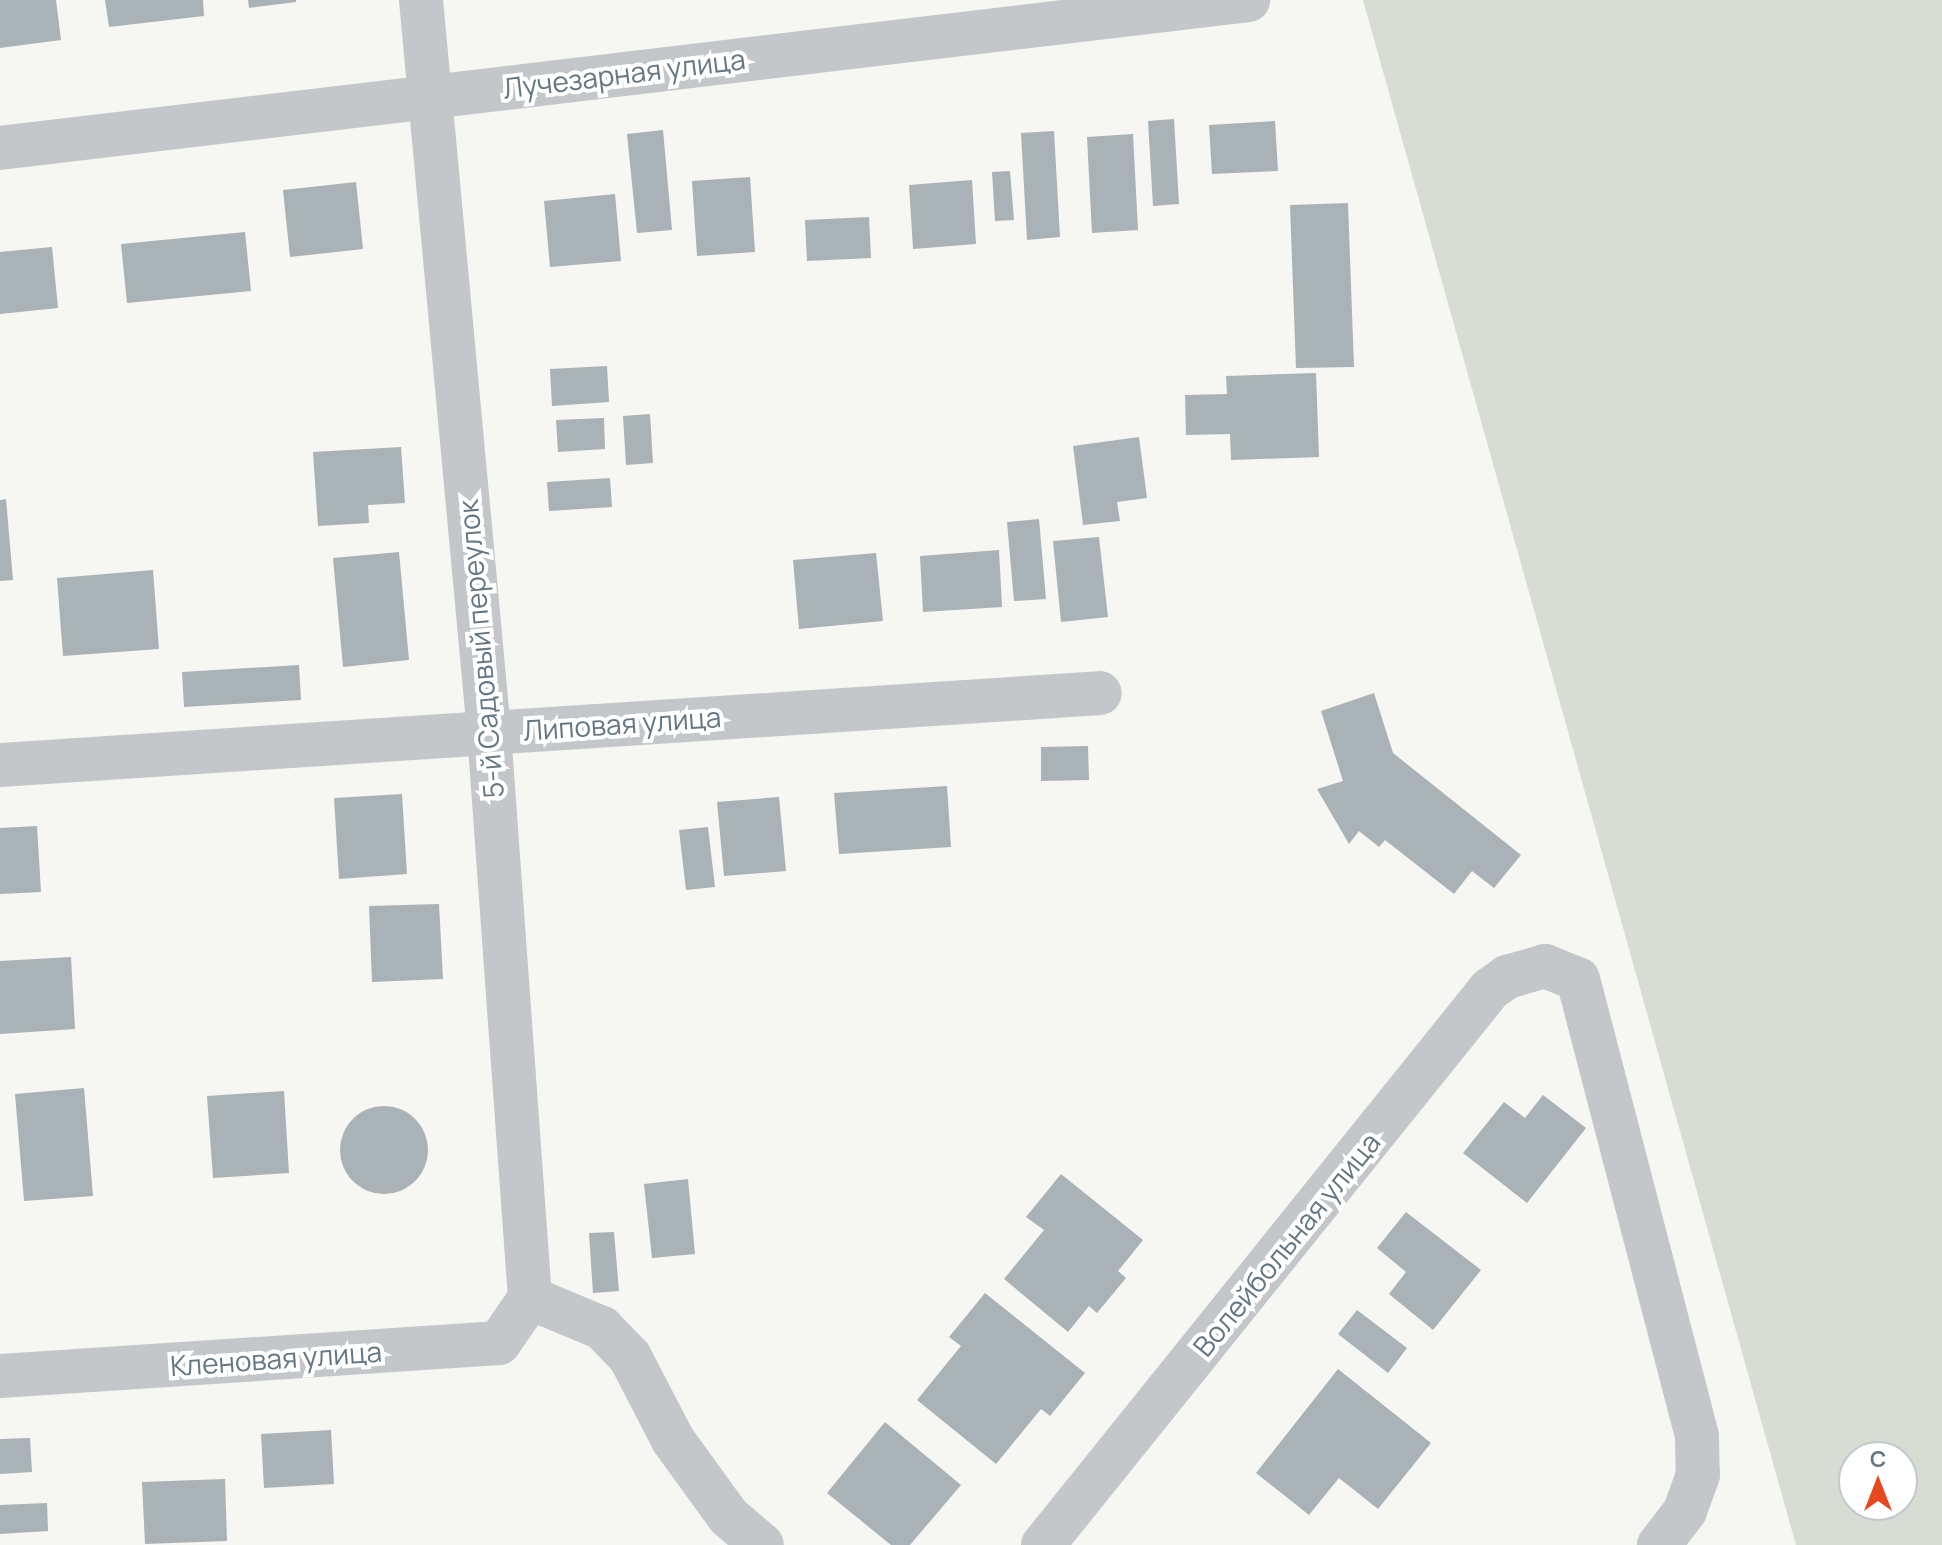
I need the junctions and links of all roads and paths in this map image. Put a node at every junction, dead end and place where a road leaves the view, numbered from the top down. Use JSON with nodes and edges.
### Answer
{"nodes":[{"id":1,"x":421,"y":0,"type":"edge"},
{"id":2,"x":1248,"y":0,"type":"edge"},
{"id":3,"x":430,"y":95,"type":"junction"},
{"id":4,"x":0,"y":148,"type":"edge"},
{"id":5,"x":1100,"y":693,"type":"dead end"},
{"id":6,"x":489,"y":732,"type":"junction"},
{"id":7,"x":0,"y":765,"type":"edge"},
{"id":8,"x":530,"y":1298,"type":"junction"},
{"id":9,"x":0,"y":1376,"type":"edge"},
{"id":10,"x":762,"y":1545,"type":"edge"},
{"id":11,"x":1043,"y":1545,"type":"edge"},
{"id":12,"x":1659,"y":1545,"type":"edge"}],
"edges":[{"from":1,"to":3,"type":"street","name":"5-й Садовый переулок"},
{"from":2,"to":3,"type":"street","name":"Лучезарная улица"},
{"from":3,"to":4,"type":"street","name":"Лучезарная улица"},
{"from":3,"to":6,"type":"street","name":"5-й Садовый переулок"},
{"from":5,"to":6,"type":"street","name":"Липовая улица"},
{"from":6,"to":7,"type":"street","name":"Липовая улица"},
{"from":6,"to":8,"type":"street","name":"5-й Садовый переулок"},
{"from":8,"to":9,"type":"street","name":"Кленовая улица"},
{"from":8,"to":10,"type":"street"},
{"from":11,"to":12,"type":"street","name":"Волейбольная улица"}]}
